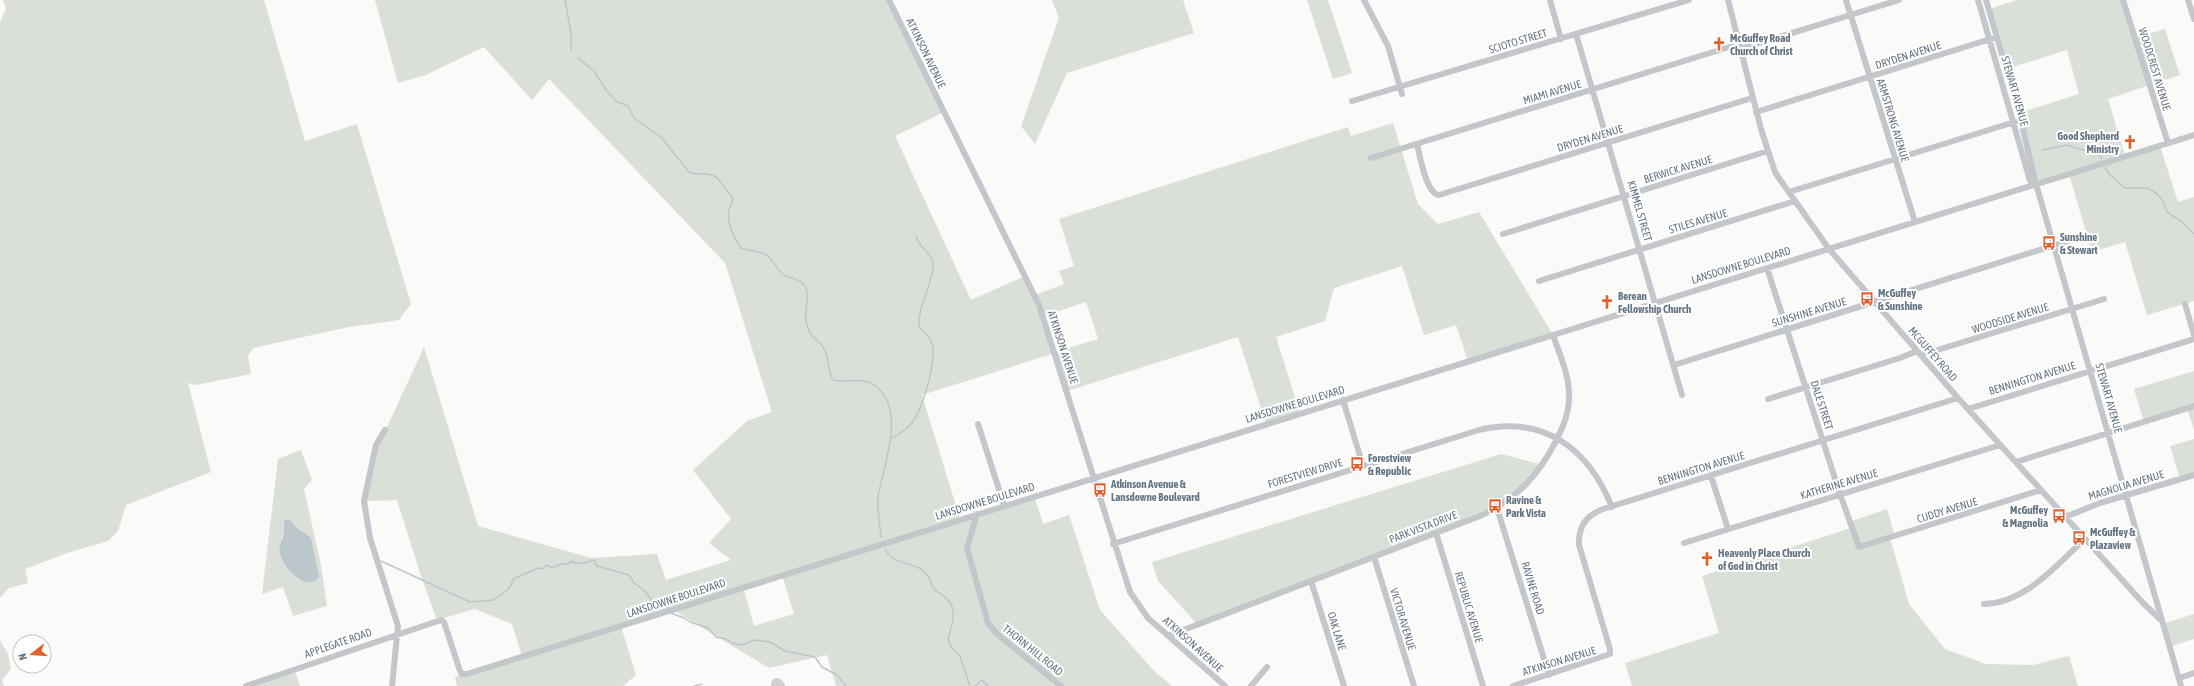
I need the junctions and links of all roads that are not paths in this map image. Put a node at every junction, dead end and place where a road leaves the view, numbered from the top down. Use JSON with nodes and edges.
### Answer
{"nodes":[{"id":1,"x":889,"y":0,"type":"edge"},
{"id":2,"x":1364,"y":0,"type":"edge"},
{"id":3,"x":1550,"y":0,"type":"edge"},
{"id":4,"x":1689,"y":0,"type":"edge"},
{"id":5,"x":1728,"y":0,"type":"edge"},
{"id":6,"x":1846,"y":0,"type":"edge"},
{"id":7,"x":1899,"y":0,"type":"edge"},
{"id":8,"x":1978,"y":0,"type":"edge"},
{"id":9,"x":1986,"y":0,"type":"edge"},
{"id":10,"x":2123,"y":0,"type":"edge"},
{"id":11,"x":2188,"y":0,"type":"edge"},
{"id":12,"x":1850,"y":15,"type":"junction"},
{"id":13,"x":2194,"y":19,"type":"edge"},
{"id":14,"x":1576,"y":34,"type":"junction"},
{"id":15,"x":1997,"y":37,"type":"junction"},
{"id":16,"x":1562,"y":38,"type":"junction"},
{"id":17,"x":1990,"y":40,"type":"junction"},
{"id":18,"x":1740,"y":46,"type":"junction"},
{"id":19,"x":1869,"y":78,"type":"junction"},
{"id":20,"x":1593,"y":89,"type":"junction"},
{"id":21,"x":1401,"y":90,"type":"junction"},
{"id":22,"x":1752,"y":98,"type":"junction"},
{"id":23,"x":1352,"y":101,"type":"dead end"},
{"id":24,"x":1756,"y":112,"type":"junction"},
{"id":25,"x":2021,"y":120,"type":"junction"},
{"id":26,"x":2013,"y":122,"type":"junction"},
{"id":27,"x":2194,"y":135,"type":"edge"},
{"id":28,"x":1609,"y":143,"type":"junction"},
{"id":29,"x":2168,"y":143,"type":"junction"},
{"id":30,"x":1417,"y":144,"type":"junction"},
{"id":31,"x":1768,"y":151,"type":"junction"},
{"id":32,"x":1371,"y":158,"type":"dead end"},
{"id":33,"x":1894,"y":158,"type":"junction"},
{"id":34,"x":2036,"y":184,"type":"junction"},
{"id":35,"x":1789,"y":192,"type":"junction"},
{"id":36,"x":1625,"y":196,"type":"junction"},
{"id":37,"x":1795,"y":201,"type":"junction"},
{"id":38,"x":1915,"y":222,"type":"junction"},
{"id":39,"x":1503,"y":234,"type":"dead end"},
{"id":40,"x":2087,"y":235,"type":"dead end"},
{"id":41,"x":2054,"y":246,"type":"junction"},
{"id":42,"x":1640,"y":249,"type":"junction"},
{"id":43,"x":1829,"y":249,"type":"junction"},
{"id":44,"x":1767,"y":268,"type":"junction"},
{"id":45,"x":1539,"y":281,"type":"dead end"},
{"id":46,"x":2104,"y":299,"type":"dead end"},
{"id":47,"x":1656,"y":302,"type":"junction"},
{"id":48,"x":1875,"y":302,"type":"junction"},
{"id":49,"x":2185,"y":304,"type":"dead end"},
{"id":50,"x":2072,"y":309,"type":"junction"},
{"id":51,"x":1787,"y":329,"type":"junction"},
{"id":52,"x":1553,"y":335,"type":"junction"},
{"id":53,"x":2194,"y":336,"type":"edge"},
{"id":54,"x":2194,"y":339,"type":"edge"},
{"id":55,"x":1919,"y":353,"type":"junction"},
{"id":56,"x":1674,"y":365,"type":"junction"},
{"id":57,"x":2090,"y":371,"type":"junction"},
{"id":58,"x":1806,"y":387,"type":"junction"},
{"id":59,"x":1682,"y":395,"type":"dead end"},
{"id":60,"x":1958,"y":398,"type":"junction"},
{"id":61,"x":1768,"y":399,"type":"dead end"},
{"id":62,"x":1343,"y":400,"type":"junction"},
{"id":63,"x":2194,"y":406,"type":"edge"},
{"id":64,"x":1968,"y":409,"type":"junction"},
{"id":65,"x":978,"y":424,"type":"dead end"},
{"id":66,"x":385,"y":430,"type":"dead end"},
{"id":67,"x":2108,"y":433,"type":"junction"},
{"id":68,"x":1556,"y":439,"type":"junction"},
{"id":69,"x":1823,"y":441,"type":"junction"},
{"id":70,"x":2000,"y":445,"type":"junction"},
{"id":71,"x":2016,"y":462,"type":"junction"},
{"id":72,"x":1363,"y":466,"type":"junction"},
{"id":73,"x":2194,"y":475,"type":"edge"},
{"id":74,"x":1711,"y":476,"type":"junction"},
{"id":75,"x":1093,"y":478,"type":"junction"},
{"id":76,"x":2041,"y":490,"type":"junction"},
{"id":77,"x":1840,"y":494,"type":"junction"},
{"id":78,"x":2126,"y":496,"type":"junction"},
{"id":79,"x":1004,"y":505,"type":"junction"},
{"id":80,"x":1612,"y":506,"type":"junction"},
{"id":81,"x":1498,"y":508,"type":"junction"},
{"id":82,"x":977,"y":514,"type":"junction"},
{"id":83,"x":2065,"y":517,"type":"junction"},
{"id":84,"x":1728,"y":529,"type":"junction"},
{"id":85,"x":1436,"y":533,"type":"junction"},
{"id":86,"x":2085,"y":539,"type":"junction"},
{"id":87,"x":1684,"y":543,"type":"dead end"},
{"id":88,"x":1113,"y":544,"type":"junction"},
{"id":89,"x":1859,"y":547,"type":"joint"},
{"id":90,"x":1374,"y":557,"type":"junction"},
{"id":91,"x":1311,"y":582,"type":"junction"},
{"id":92,"x":1984,"y":604,"type":"dead end"},
{"id":93,"x":2160,"y":618,"type":"junction"},
{"id":94,"x":437,"y":620,"type":"joint"},
{"id":95,"x":396,"y":634,"type":"junction"},
{"id":96,"x":1168,"y":636,"type":"junction"},
{"id":97,"x":1610,"y":654,"type":"joint"},
{"id":98,"x":1267,"y":667,"type":"dead end"},
{"id":99,"x":2194,"y":673,"type":"edge"},
{"id":100,"x":1549,"y":675,"type":"junction"},
{"id":101,"x":2179,"y":678,"type":"junction"},
{"id":102,"x":246,"y":686,"type":"edge"},
{"id":103,"x":392,"y":686,"type":"edge"},
{"id":104,"x":1061,"y":686,"type":"edge"},
{"id":105,"x":1225,"y":686,"type":"edge"},
{"id":106,"x":1251,"y":686,"type":"edge"},
{"id":107,"x":1344,"y":686,"type":"edge"},
{"id":108,"x":1414,"y":686,"type":"edge"},
{"id":109,"x":1483,"y":686,"type":"edge"},
{"id":110,"x":1513,"y":686,"type":"edge"},
{"id":111,"x":2181,"y":686,"type":"edge"}],
"edges":[{"from":1,"to":75,"type":"street","name":"ATKINSON AVENUE"},
{"from":2,"to":21,"type":"street"},
{"from":3,"to":16,"type":"street"},
{"from":4,"to":14,"type":"street","name":"SCIOTO STREET"},
{"from":5,"to":18,"type":"street","name":"MCGUFFEY ROAD"},
{"from":6,"to":12,"type":"street","name":"ARMSTRONG AVENUE"},
{"from":7,"to":12,"type":"street","name":"MIAMI AVENUE"},
{"from":8,"to":17,"type":"street","name":"STEWART AVENUE"},
{"from":9,"to":15,"type":"street","name":"STEWART AVENUE"},
{"from":10,"to":29,"type":"street","name":"WOODCREST AVENUE"},
{"from":11,"to":13,"type":"street"},
{"from":12,"to":18,"type":"street","name":"MIAMI AVENUE"},
{"from":12,"to":19,"type":"street","name":"ARMSTRONG AVENUE"},
{"from":14,"to":16,"type":"street","name":"SCIOTO STREET"},
{"from":14,"to":20,"type":"street","name":"KIMMEL STREET"},
{"from":15,"to":17,"type":"street","name":"DRYDEN AVENUE"},
{"from":15,"to":25,"type":"street","name":"STEWART AVENUE"},
{"from":16,"to":21,"type":"street","name":"SCIOTO STREET"},
{"from":17,"to":19,"type":"street","name":"DRYDEN AVENUE"},
{"from":17,"to":26,"type":"street","name":"STEWART AVENUE"},
{"from":18,"to":20,"type":"street","name":"MIAMI AVENUE"},
{"from":18,"to":22,"type":"street","name":"MCGUFFEY ROAD"},
{"from":19,"to":24,"type":"street","name":"DRYDEN AVENUE"},
{"from":19,"to":33,"type":"street","name":"ARMSTRONG AVENUE"},
{"from":20,"to":28,"type":"street","name":"KIMMEL STREET"},
{"from":20,"to":30,"type":"street","name":"MIAMI AVENUE"},
{"from":21,"to":23,"type":"street","name":"SCIOTO STREET"},
{"from":22,"to":24,"type":"street","name":"MCGUFFEY ROAD"},
{"from":22,"to":28,"type":"street","name":"DRYDEN AVENUE"},
{"from":24,"to":31,"type":"street","name":"MCGUFFEY ROAD"},
{"from":25,"to":26,"type":"street"},
{"from":25,"to":34,"type":"street","name":"STEWART AVENUE"},
{"from":26,"to":33,"type":"street"},
{"from":26,"to":34,"type":"street","name":"STEWART AVENUE"},
{"from":27,"to":29,"type":"street","name":"LANSDOWNE BOULEVARD"},
{"from":28,"to":30,"type":"street","name":"DRYDEN AVENUE"},
{"from":28,"to":36,"type":"street","name":"KIMMEL STREET"},
{"from":29,"to":34,"type":"street","name":"LANSDOWNE BOULEVARD"},
{"from":30,"to":32,"type":"street","name":"MIAMI AVENUE"},
{"from":31,"to":35,"type":"street","name":"MCGUFFEY ROAD"},
{"from":31,"to":36,"type":"street","name":"BERWICK AVENUE"},
{"from":33,"to":35,"type":"street"},
{"from":33,"to":38,"type":"street","name":"ARMSTRONG AVENUE"},
{"from":34,"to":38,"type":"street","name":"LANSDOWNE BOULEVARD"},
{"from":34,"to":41,"type":"street","name":"STEWART AVENUE"},
{"from":35,"to":37,"type":"street","name":"MCGUFFEY ROAD"},
{"from":36,"to":39,"type":"street","name":"BERWICK AVENUE"},
{"from":36,"to":42,"type":"street","name":"KIMMEL STREET"},
{"from":37,"to":42,"type":"street","name":"STILES AVENUE"},
{"from":37,"to":43,"type":"street","name":"MCGUFFEY ROAD"},
{"from":38,"to":43,"type":"street","name":"LANSDOWNE BOULEVARD"},
{"from":40,"to":41,"type":"street","name":"SUNSHINE AVENUE"},
{"from":41,"to":48,"type":"street","name":"SUNSHINE AVENUE"},
{"from":41,"to":50,"type":"street","name":"STEWART AVENUE"},
{"from":42,"to":45,"type":"street","name":"STILES AVENUE"},
{"from":42,"to":47,"type":"street","name":"KIMMEL STREET"},
{"from":43,"to":44,"type":"street","name":"LANSDOWNE BOULEVARD"},
{"from":43,"to":48,"type":"street","name":"MCGUFFEY ROAD"},
{"from":44,"to":47,"type":"street","name":"LANSDOWNE BOULEVARD"},
{"from":44,"to":51,"type":"street","name":"DALE STREET"},
{"from":46,"to":50,"type":"street","name":"WOODSIDE AVENUE"},
{"from":47,"to":52,"type":"street","name":"LANSDOWNE BOULEVARD"},
{"from":47,"to":56,"type":"street","name":"KIMMEL STREET"},
{"from":48,"to":51,"type":"street","name":"SUNSHINE AVENUE"},
{"from":48,"to":55,"type":"street","name":"MCGUFFEY ROAD"},
{"from":49,"to":53,"type":"street"},
{"from":50,"to":55,"type":"street","name":"WOODSIDE AVENUE"},
{"from":50,"to":57,"type":"street","name":"STEWART AVENUE"},
{"from":51,"to":56,"type":"street","name":"SUNSHINE AVENUE"},
{"from":51,"to":58,"type":"street","name":"DALE STREET"},
{"from":52,"to":62,"type":"street","name":"LANSDOWNE BOULEVARD"},
{"from":52,"to":68,"type":"street","name":"PARK VISTA DRIVE"},
{"from":54,"to":57,"type":"street","name":"BENNINGTON AVENUE"},
{"from":55,"to":58,"type":"street","name":"WOODSIDE AVENUE"},
{"from":55,"to":60,"type":"street","name":"MCGUFFEY ROAD"},
{"from":56,"to":59,"type":"street","name":"KIMMEL STREET"},
{"from":57,"to":64,"type":"street","name":"BENNINGTON AVENUE"},
{"from":57,"to":67,"type":"street","name":"STEWART AVENUE"},
{"from":58,"to":61,"type":"street","name":"WOODSIDE AVENUE"},
{"from":58,"to":69,"type":"street","name":"DALE STREET"},
{"from":60,"to":64,"type":"street","name":"MCGUFFEY ROAD"},
{"from":60,"to":69,"type":"street","name":"BENNINGTON AVENUE"},
{"from":62,"to":72,"type":"street"},
{"from":62,"to":75,"type":"street","name":"LANSDOWNE BOULEVARD"},
{"from":63,"to":67,"type":"street"},
{"from":64,"to":70,"type":"street","name":"MCGUFFEY ROAD"},
{"from":65,"to":79,"type":"street"},
{"from":66,"to":95,"type":"street"},
{"from":67,"to":71,"type":"street"},
{"from":67,"to":78,"type":"street","name":"STEWART AVENUE"},
{"from":68,"to":72,"type":"street","name":"FORESTVIEW DRIVE"},
{"from":68,"to":80,"type":"street","name":"FORESTVIEW DRIVE"},
{"from":68,"to":81,"type":"street","name":"PARK VISTA DRIVE"},
{"from":69,"to":74,"type":"street","name":"BENNINGTON AVENUE"},
{"from":69,"to":77,"type":"street","name":"DALE STREET"},
{"from":70,"to":71,"type":"street","name":"MCGUFFEY ROAD"},
{"from":70,"to":77,"type":"street","name":"KATHERINE AVENUE"},
{"from":71,"to":76,"type":"street","name":"MCGUFFEY ROAD"},
{"from":72,"to":88,"type":"street","name":"FORESTVIEW DRIVE"},
{"from":73,"to":78,"type":"street","name":"MAGNOLIA AVENUE"},
{"from":74,"to":80,"type":"street","name":"BENNINGTON AVENUE"},
{"from":74,"to":84,"type":"street"},
{"from":75,"to":79,"type":"street","name":"LANSDOWNE BOULEVARD"},
{"from":75,"to":88,"type":"street","name":"ATKINSON AVENUE"},
{"from":76,"to":83,"type":"street","name":"MCGUFFEY ROAD"},
{"from":76,"to":89,"type":"street","name":"CUDDY AVENUE"},
{"from":77,"to":84,"type":"street","name":"KATHERINE AVENUE"},
{"from":77,"to":89,"type":"street","name":"DALE STREET"},
{"from":78,"to":83,"type":"street","name":"MAGNOLIA AVENUE"},
{"from":78,"to":93,"type":"street","name":"STEWART AVENUE"},
{"from":79,"to":82,"type":"street","name":"LANSDOWNE BOULEVARD"},
{"from":80,"to":97,"type":"street","name":"BENNINGTON AVENUE"},
{"from":81,"to":85,"type":"street","name":"PARK VISTA DRIVE"},
{"from":81,"to":100,"type":"street","name":"RAVINE ROAD"},
{"from":82,"to":94,"type":"street","name":"LANSDOWNE BOULEVARD"},
{"from":82,"to":104,"type":"street","name":"THORN HILL ROAD"},
{"from":83,"to":86,"type":"street","name":"MCGUFFEY ROAD"},
{"from":84,"to":87,"type":"street","name":"KATHERINE AVENUE"},
{"from":85,"to":90,"type":"street","name":"PARK VISTA DRIVE"},
{"from":85,"to":109,"type":"street","name":"REPUBLIC AVENUE"},
{"from":86,"to":92,"type":"street"},
{"from":86,"to":93,"type":"street","name":"MCGUFFEY ROAD"},
{"from":88,"to":96,"type":"street","name":"ATKINSON AVENUE"},
{"from":90,"to":91,"type":"street","name":"PARK VISTA DRIVE"},
{"from":90,"to":108,"type":"street","name":"VICTOR AVENUE"},
{"from":91,"to":96,"type":"street","name":"PARK VISTA DRIVE"},
{"from":91,"to":107,"type":"street","name":"OAK LANE"},
{"from":93,"to":101,"type":"street"},
{"from":94,"to":95,"type":"street","name":"APPLEGATE ROAD"},
{"from":95,"to":102,"type":"street","name":"APPLEGATE ROAD"},
{"from":95,"to":103,"type":"street"},
{"from":96,"to":105,"type":"street","name":"ATKINSON AVENUE"},
{"from":97,"to":100,"type":"street","name":"ATKINSON AVENUE"},
{"from":98,"to":106,"type":"street"},
{"from":99,"to":101,"type":"street"},
{"from":100,"to":110,"type":"street","name":"ATKINSON AVENUE"},
{"from":101,"to":111,"type":"street"}]}
